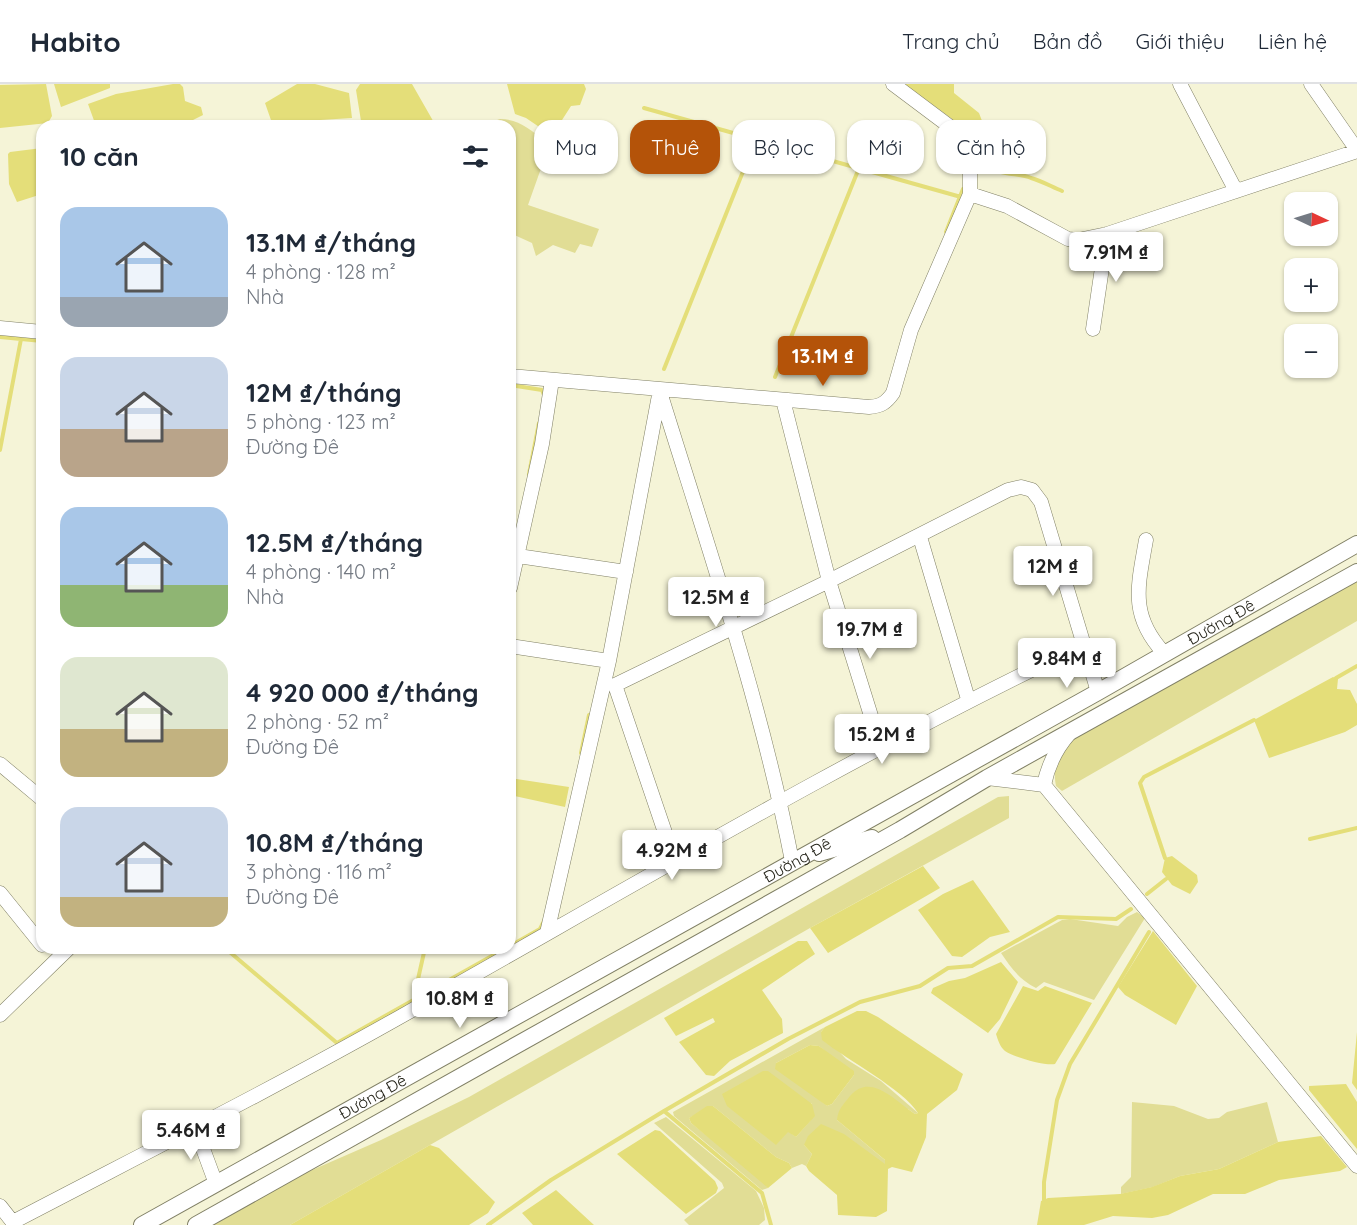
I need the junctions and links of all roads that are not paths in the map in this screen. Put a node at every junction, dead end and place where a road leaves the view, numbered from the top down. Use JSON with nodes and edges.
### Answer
{"nodes":[{"id":1,"x":893,"y":84,"type":"edge"},
{"id":2,"x":1180,"y":84,"type":"edge"},
{"id":3,"x":1311,"y":84,"type":"edge"},
{"id":4,"x":1357,"y":151,"type":"edge"},
{"id":5,"x":1236,"y":191,"type":"junction"},
{"id":6,"x":970,"y":194,"type":"junction"},
{"id":7,"x":1107,"y":234,"type":"junction"},
{"id":8,"x":0,"y":328,"type":"edge"},
{"id":9,"x":1093,"y":328,"type":"dead end"},
{"id":10,"x":36,"y":331,"type":"edge"},
{"id":11,"x":516,"y":377,"type":"edge"},
{"id":12,"x":552,"y":380,"type":"junction"},
{"id":13,"x":660,"y":390,"type":"junction"},
{"id":14,"x":783,"y":400,"type":"junction"},
{"id":15,"x":920,"y":537,"type":"junction"},
{"id":16,"x":1146,"y":540,"type":"dead end"},
{"id":17,"x":1357,"y":544,"type":"edge"},
{"id":18,"x":518,"y":556,"type":"junction"},
{"id":19,"x":516,"y":564,"type":"edge"},
{"id":20,"x":626,"y":572,"type":"junction"},
{"id":21,"x":1357,"y":572,"type":"edge"},
{"id":22,"x":829,"y":581,"type":"junction"},
{"id":23,"x":733,"y":630,"type":"junction"},
{"id":24,"x":1083,"y":645,"type":"junction"},
{"id":25,"x":516,"y":647,"type":"edge"},
{"id":26,"x":1164,"y":653,"type":"junction"},
{"id":27,"x":609,"y":661,"type":"junction"},
{"id":28,"x":609,"y":683,"type":"junction"},
{"id":29,"x":1098,"y":692,"type":"junction"},
{"id":30,"x":969,"y":699,"type":"junction"},
{"id":31,"x":1068,"y":734,"type":"junction"},
{"id":32,"x":881,"y":748,"type":"junction"},
{"id":33,"x":0,"y":764,"type":"edge"},
{"id":34,"x":987,"y":778,"type":"junction"},
{"id":35,"x":1044,"y":785,"type":"junction"},
{"id":36,"x":36,"y":794,"type":"edge"},
{"id":37,"x":780,"y":801,"type":"junction"},
{"id":38,"x":900,"y":830,"type":"junction"},
{"id":39,"x":792,"y":861,"type":"junction"},
{"id":40,"x":675,"y":862,"type":"junction"},
{"id":41,"x":0,"y":892,"type":"edge"},
{"id":42,"x":547,"y":933,"type":"junction"},
{"id":43,"x":36,"y":937,"type":"edge"},
{"id":44,"x":516,"y":951,"type":"edge"},
{"id":45,"x":49,"y":954,"type":"edge"},
{"id":46,"x":63,"y":954,"type":"edge"},
{"id":47,"x":510,"y":954,"type":"edge"},
{"id":48,"x":55,"y":961,"type":"junction"},
{"id":49,"x":0,"y":1015,"type":"edge"},
{"id":50,"x":195,"y":1127,"type":"junction"},
{"id":51,"x":1357,"y":1166,"type":"edge"},
{"id":52,"x":216,"y":1184,"type":"junction"},
{"id":53,"x":0,"y":1206,"type":"edge"},
{"id":54,"x":14,"y":1223,"type":"edge"},
{"id":55,"x":142,"y":1225,"type":"edge"},
{"id":56,"x":196,"y":1225,"type":"edge"}],
"edges":[{"from":1,"to":6,"type":"street"},
{"from":2,"to":5,"type":"street"},
{"from":3,"to":4,"type":"street"},
{"from":4,"to":5,"type":"street"},
{"from":5,"to":7,"type":"street"},
{"from":6,"to":7,"type":"street"},
{"from":6,"to":14,"type":"street"},
{"from":7,"to":9,"type":"street"},
{"from":8,"to":10,"type":"street"},
{"from":11,"to":12,"type":"street"},
{"from":12,"to":13,"type":"street"},
{"from":12,"to":18,"type":"street"},
{"from":13,"to":14,"type":"street"},
{"from":13,"to":20,"type":"street"},
{"from":13,"to":23,"type":"street"},
{"from":14,"to":22,"type":"street"},
{"from":15,"to":22,"type":"street"},
{"from":15,"to":24,"type":"street"},
{"from":15,"to":30,"type":"street"},
{"from":16,"to":26,"type":"street"},
{"from":17,"to":26,"type":"street","name":"Đường Đê"},
{"from":18,"to":19,"type":"street"},
{"from":18,"to":20,"type":"street"},
{"from":20,"to":27,"type":"street"},
{"from":21,"to":31,"type":"street","name":"Đường Đê"},
{"from":22,"to":23,"type":"street"},
{"from":22,"to":32,"type":"street"},
{"from":23,"to":28,"type":"street"},
{"from":23,"to":37,"type":"street"},
{"from":24,"to":29,"type":"street"},
{"from":24,"to":30,"type":"street"},
{"from":25,"to":27,"type":"street"},
{"from":26,"to":29,"type":"street","name":"Đường Đê"},
{"from":27,"to":28,"type":"street"},
{"from":28,"to":40,"type":"street"},
{"from":28,"to":42,"type":"street"},
{"from":29,"to":39,"type":"street","name":"Đường Đê"},
{"from":30,"to":32,"type":"street"},
{"from":31,"to":34,"type":"street","name":"Đường Đê"},
{"from":31,"to":35,"type":"street"},
{"from":32,"to":37,"type":"street"},
{"from":33,"to":36,"type":"street"},
{"from":34,"to":35,"type":"street"},
{"from":34,"to":38,"type":"street","name":"Đường Đê"},
{"from":35,"to":51,"type":"street"},
{"from":37,"to":39,"type":"street"},
{"from":37,"to":40,"type":"street"},
{"from":38,"to":39,"type":"street"},
{"from":38,"to":56,"type":"street","name":"Đường Đê"},
{"from":39,"to":52,"type":"street","name":"Đường Đê"},
{"from":40,"to":42,"type":"street"},
{"from":41,"to":43,"type":"street"},
{"from":42,"to":44,"type":"street"},
{"from":45,"to":48,"type":"street"},
{"from":46,"to":48,"type":"street"},
{"from":47,"to":50,"type":"street"},
{"from":48,"to":49,"type":"street"},
{"from":50,"to":52,"type":"street"},
{"from":50,"to":54,"type":"street"},
{"from":52,"to":55,"type":"street","name":"Đường Đê"},
{"from":53,"to":54,"type":"street"}]}
